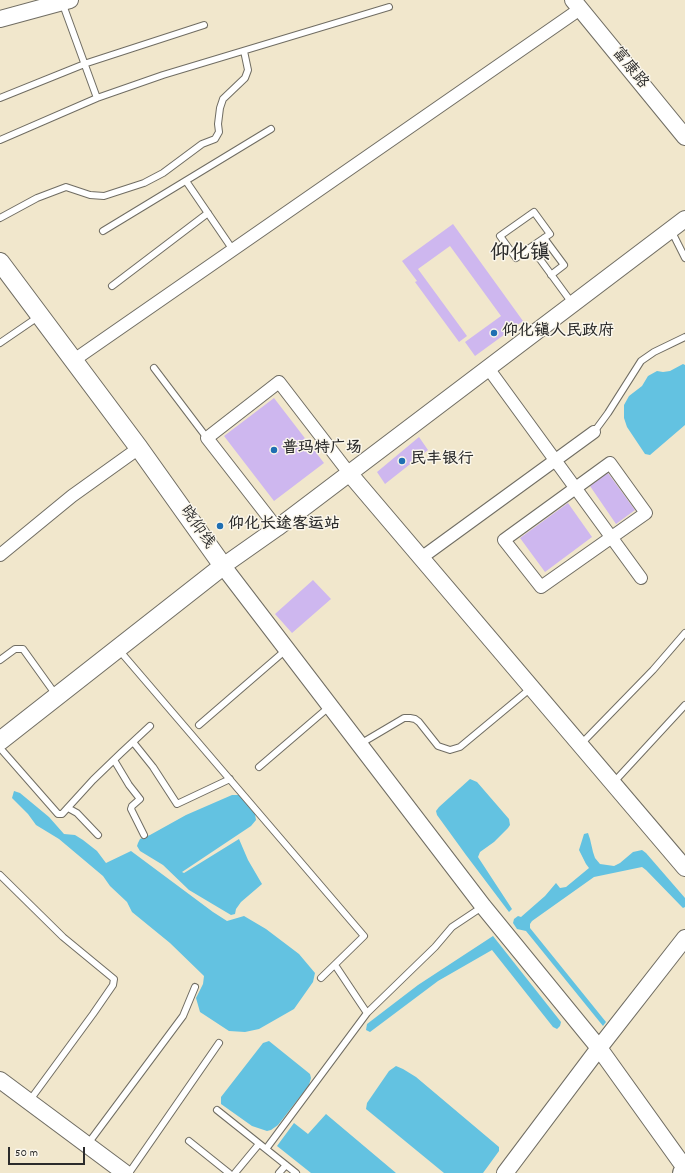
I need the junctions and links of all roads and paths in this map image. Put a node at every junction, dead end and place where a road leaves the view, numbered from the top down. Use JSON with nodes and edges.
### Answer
{"nodes":[{"id":1,"x":66,"y":1,"type":"edge"},
{"id":2,"x":576,"y":4,"type":"edge"},
{"id":3,"x":389,"y":7,"type":"dead end"},
{"id":4,"x":0,"y":19,"type":"edge"},
{"id":5,"x":204,"y":24,"type":"dead end"},
{"id":6,"x":244,"y":51,"type":"junction"},
{"id":7,"x":84,"y":64,"type":"junction"},
{"id":8,"x":0,"y":98,"type":"edge"},
{"id":9,"x":97,"y":98,"type":"junction"},
{"id":10,"x":271,"y":129,"type":"dead end"},
{"id":11,"x":685,"y":137,"type":"edge"},
{"id":12,"x":0,"y":140,"type":"edge"},
{"id":13,"x":186,"y":181,"type":"junction"},
{"id":14,"x":208,"y":213,"type":"junction"},
{"id":15,"x":0,"y":218,"type":"edge"},
{"id":16,"x":685,"y":220,"type":"edge"},
{"id":17,"x":671,"y":230,"type":"junction"},
{"id":18,"x":103,"y":231,"type":"dead end"},
{"id":19,"x":544,"y":238,"type":"junction"},
{"id":20,"x":531,"y":247,"type":"junction"},
{"id":21,"x":233,"y":250,"type":"junction"},
{"id":22,"x":685,"y":258,"type":"edge"},
{"id":23,"x":0,"y":262,"type":"edge"},
{"id":24,"x":551,"y":275,"type":"junction"},
{"id":25,"x":112,"y":286,"type":"dead end"},
{"id":26,"x":573,"y":305,"type":"junction"},
{"id":27,"x":40,"y":316,"type":"junction"},
{"id":28,"x":685,"y":337,"type":"edge"},
{"id":29,"x":0,"y":343,"type":"edge"},
{"id":30,"x":74,"y":360,"type":"junction"},
{"id":31,"x":154,"y":368,"type":"dead end"},
{"id":32,"x":488,"y":368,"type":"junction"},
{"id":33,"x":594,"y":432,"type":"joint"},
{"id":34,"x":207,"y":438,"type":"junction"},
{"id":35,"x":139,"y":448,"type":"junction"},
{"id":36,"x":555,"y":460,"type":"junction"},
{"id":37,"x":349,"y":473,"type":"junction"},
{"id":38,"x":575,"y":488,"type":"junction"},
{"id":39,"x":277,"y":528,"type":"junction"},
{"id":40,"x":612,"y":537,"type":"junction"},
{"id":41,"x":5,"y":543,"type":"edge"},
{"id":42,"x":0,"y":555,"type":"edge"},
{"id":43,"x":421,"y":558,"type":"junction"},
{"id":44,"x":223,"y":566,"type":"junction"},
{"id":45,"x":641,"y":578,"type":"dead end"},
{"id":46,"x":685,"y":632,"type":"edge"},
{"id":47,"x":118,"y":649,"type":"junction"},
{"id":48,"x":287,"y":649,"type":"junction"},
{"id":49,"x":0,"y":660,"type":"edge"},
{"id":50,"x":532,"y":688,"type":"junction"},
{"id":51,"x":57,"y":696,"type":"junction"},
{"id":52,"x":330,"y":706,"type":"junction"},
{"id":53,"x":685,"y":706,"type":"edge"},
{"id":54,"x":198,"y":725,"type":"dead end"},
{"id":55,"x":150,"y":726,"type":"dead end"},
{"id":56,"x":0,"y":741,"type":"edge"},
{"id":57,"x":133,"y":742,"type":"junction"},
{"id":58,"x":360,"y":744,"type":"junction"},
{"id":59,"x":580,"y":745,"type":"junction"},
{"id":60,"x":0,"y":748,"type":"edge"},
{"id":61,"x":114,"y":760,"type":"junction"},
{"id":62,"x":259,"y":767,"type":"dead end"},
{"id":63,"x":230,"y":779,"type":"junction"},
{"id":64,"x":613,"y":783,"type":"junction"},
{"id":65,"x":68,"y":808,"type":"junction"},
{"id":66,"x":98,"y":835,"type":"dead end"},
{"id":67,"x":144,"y":835,"type":"dead end"},
{"id":68,"x":684,"y":864,"type":"edge"},
{"id":69,"x":0,"y":875,"type":"edge"},
{"id":70,"x":483,"y":906,"type":"junction"},
{"id":71,"x":685,"y":938,"type":"edge"},
{"id":72,"x":335,"y":965,"type":"junction"},
{"id":73,"x":321,"y":978,"type":"dead end"},
{"id":74,"x":195,"y":987,"type":"dead end"},
{"id":75,"x":367,"y":1013,"type":"junction"},
{"id":76,"x":219,"y":1043,"type":"dead end"},
{"id":77,"x":599,"y":1048,"type":"junction"},
{"id":78,"x":0,"y":1080,"type":"edge"},
{"id":79,"x":29,"y":1102,"type":"junction"},
{"id":80,"x":217,"y":1110,"type":"dead end"},
{"id":81,"x":189,"y":1142,"type":"dead end"},
{"id":82,"x":259,"y":1144,"type":"junction"},
{"id":83,"x":87,"y":1145,"type":"junction"},
{"id":84,"x":266,"y":1149,"type":"junction"},
{"id":85,"x":286,"y":1165,"type":"junction"},
{"id":86,"x":685,"y":1168,"type":"edge"},
{"id":87,"x":125,"y":1173,"type":"edge"},
{"id":88,"x":129,"y":1173,"type":"edge"},
{"id":89,"x":229,"y":1173,"type":"edge"},
{"id":90,"x":235,"y":1173,"type":"edge"},
{"id":91,"x":279,"y":1173,"type":"edge"},
{"id":92,"x":296,"y":1173,"type":"edge"},
{"id":93,"x":505,"y":1173,"type":"edge"}],
"edges":[{"from":1,"to":4,"type":"street"},
{"from":1,"to":7,"type":"lane"},
{"from":2,"to":11,"type":"street","name":"富康路"},
{"from":2,"to":21,"type":"street"},
{"from":3,"to":6,"type":"lane"},
{"from":5,"to":7,"type":"lane"},
{"from":6,"to":9,"type":"lane"},
{"from":6,"to":15,"type":"lane"},
{"from":7,"to":8,"type":"lane"},
{"from":7,"to":9,"type":"lane"},
{"from":9,"to":12,"type":"lane"},
{"from":10,"to":13,"type":"lane"},
{"from":13,"to":14,"type":"lane"},
{"from":13,"to":18,"type":"lane"},
{"from":14,"to":21,"type":"lane"},
{"from":14,"to":25,"type":"lane"},
{"from":16,"to":17,"type":"street"},
{"from":17,"to":22,"type":"lane"},
{"from":17,"to":26,"type":"street"},
{"from":19,"to":20,"type":"lane"},
{"from":19,"to":20,"type":"lane"},
{"from":19,"to":24,"type":"lane"},
{"from":20,"to":24,"type":"lane"},
{"from":21,"to":30,"type":"street"},
{"from":23,"to":27,"type":"main road","name":"晓仰线"},
{"from":24,"to":26,"type":"lane"},
{"from":26,"to":32,"type":"street"},
{"from":27,"to":29,"type":"lane"},
{"from":27,"to":30,"type":"main road","name":"晓仰线"},
{"from":28,"to":33,"type":"lane"},
{"from":30,"to":35,"type":"main road","name":"晓仰线"},
{"from":31,"to":34,"type":"lane"},
{"from":32,"to":36,"type":"street"},
{"from":32,"to":37,"type":"street"},
{"from":33,"to":36,"type":"street"},
{"from":34,"to":37,"type":"street"},
{"from":34,"to":39,"type":"street"},
{"from":35,"to":41,"type":"street"},
{"from":35,"to":44,"type":"main road","name":"晓仰线"},
{"from":36,"to":38,"type":"street"},
{"from":36,"to":43,"type":"street"},
{"from":37,"to":39,"type":"street"},
{"from":37,"to":43,"type":"street"},
{"from":38,"to":40,"type":"street"},
{"from":38,"to":40,"type":"street"},
{"from":38,"to":40,"type":"street"},
{"from":39,"to":44,"type":"street"},
{"from":40,"to":45,"type":"street"},
{"from":41,"to":42,"type":"street"},
{"from":43,"to":50,"type":"street"},
{"from":44,"to":47,"type":"main road","name":"晓仰线"},
{"from":44,"to":48,"type":"street"},
{"from":46,"to":59,"type":"lane"},
{"from":47,"to":51,"type":"main road","name":"晓仰线"},
{"from":47,"to":63,"type":"lane"},
{"from":48,"to":52,"type":"street"},
{"from":48,"to":54,"type":"lane"},
{"from":49,"to":51,"type":"lane"},
{"from":50,"to":58,"type":"lane"},
{"from":50,"to":59,"type":"street"},
{"from":51,"to":56,"type":"main road","name":"晓仰线"},
{"from":52,"to":58,"type":"street"},
{"from":52,"to":62,"type":"lane"},
{"from":53,"to":64,"type":"lane"},
{"from":55,"to":57,"type":"lane"},
{"from":57,"to":61,"type":"lane"},
{"from":57,"to":63,"type":"lane"},
{"from":58,"to":70,"type":"street"},
{"from":59,"to":64,"type":"street"},
{"from":60,"to":65,"type":"lane"},
{"from":61,"to":65,"type":"lane"},
{"from":61,"to":67,"type":"lane"},
{"from":63,"to":72,"type":"lane"},
{"from":64,"to":68,"type":"street"},
{"from":65,"to":66,"type":"lane"},
{"from":69,"to":79,"type":"lane"},
{"from":70,"to":75,"type":"lane"},
{"from":70,"to":77,"type":"street"},
{"from":71,"to":77,"type":"street"},
{"from":72,"to":73,"type":"lane"},
{"from":72,"to":75,"type":"lane"},
{"from":74,"to":83,"type":"lane"},
{"from":75,"to":84,"type":"lane"},
{"from":76,"to":88,"type":"lane"},
{"from":77,"to":86,"type":"street"},
{"from":77,"to":93,"type":"street"},
{"from":78,"to":79,"type":"street"},
{"from":79,"to":83,"type":"street"},
{"from":80,"to":82,"type":"lane"},
{"from":81,"to":89,"type":"lane"},
{"from":82,"to":84,"type":"lane"},
{"from":82,"to":90,"type":"lane"},
{"from":83,"to":87,"type":"street"},
{"from":84,"to":85,"type":"lane"},
{"from":85,"to":91,"type":"lane"},
{"from":85,"to":92,"type":"lane"}]}
